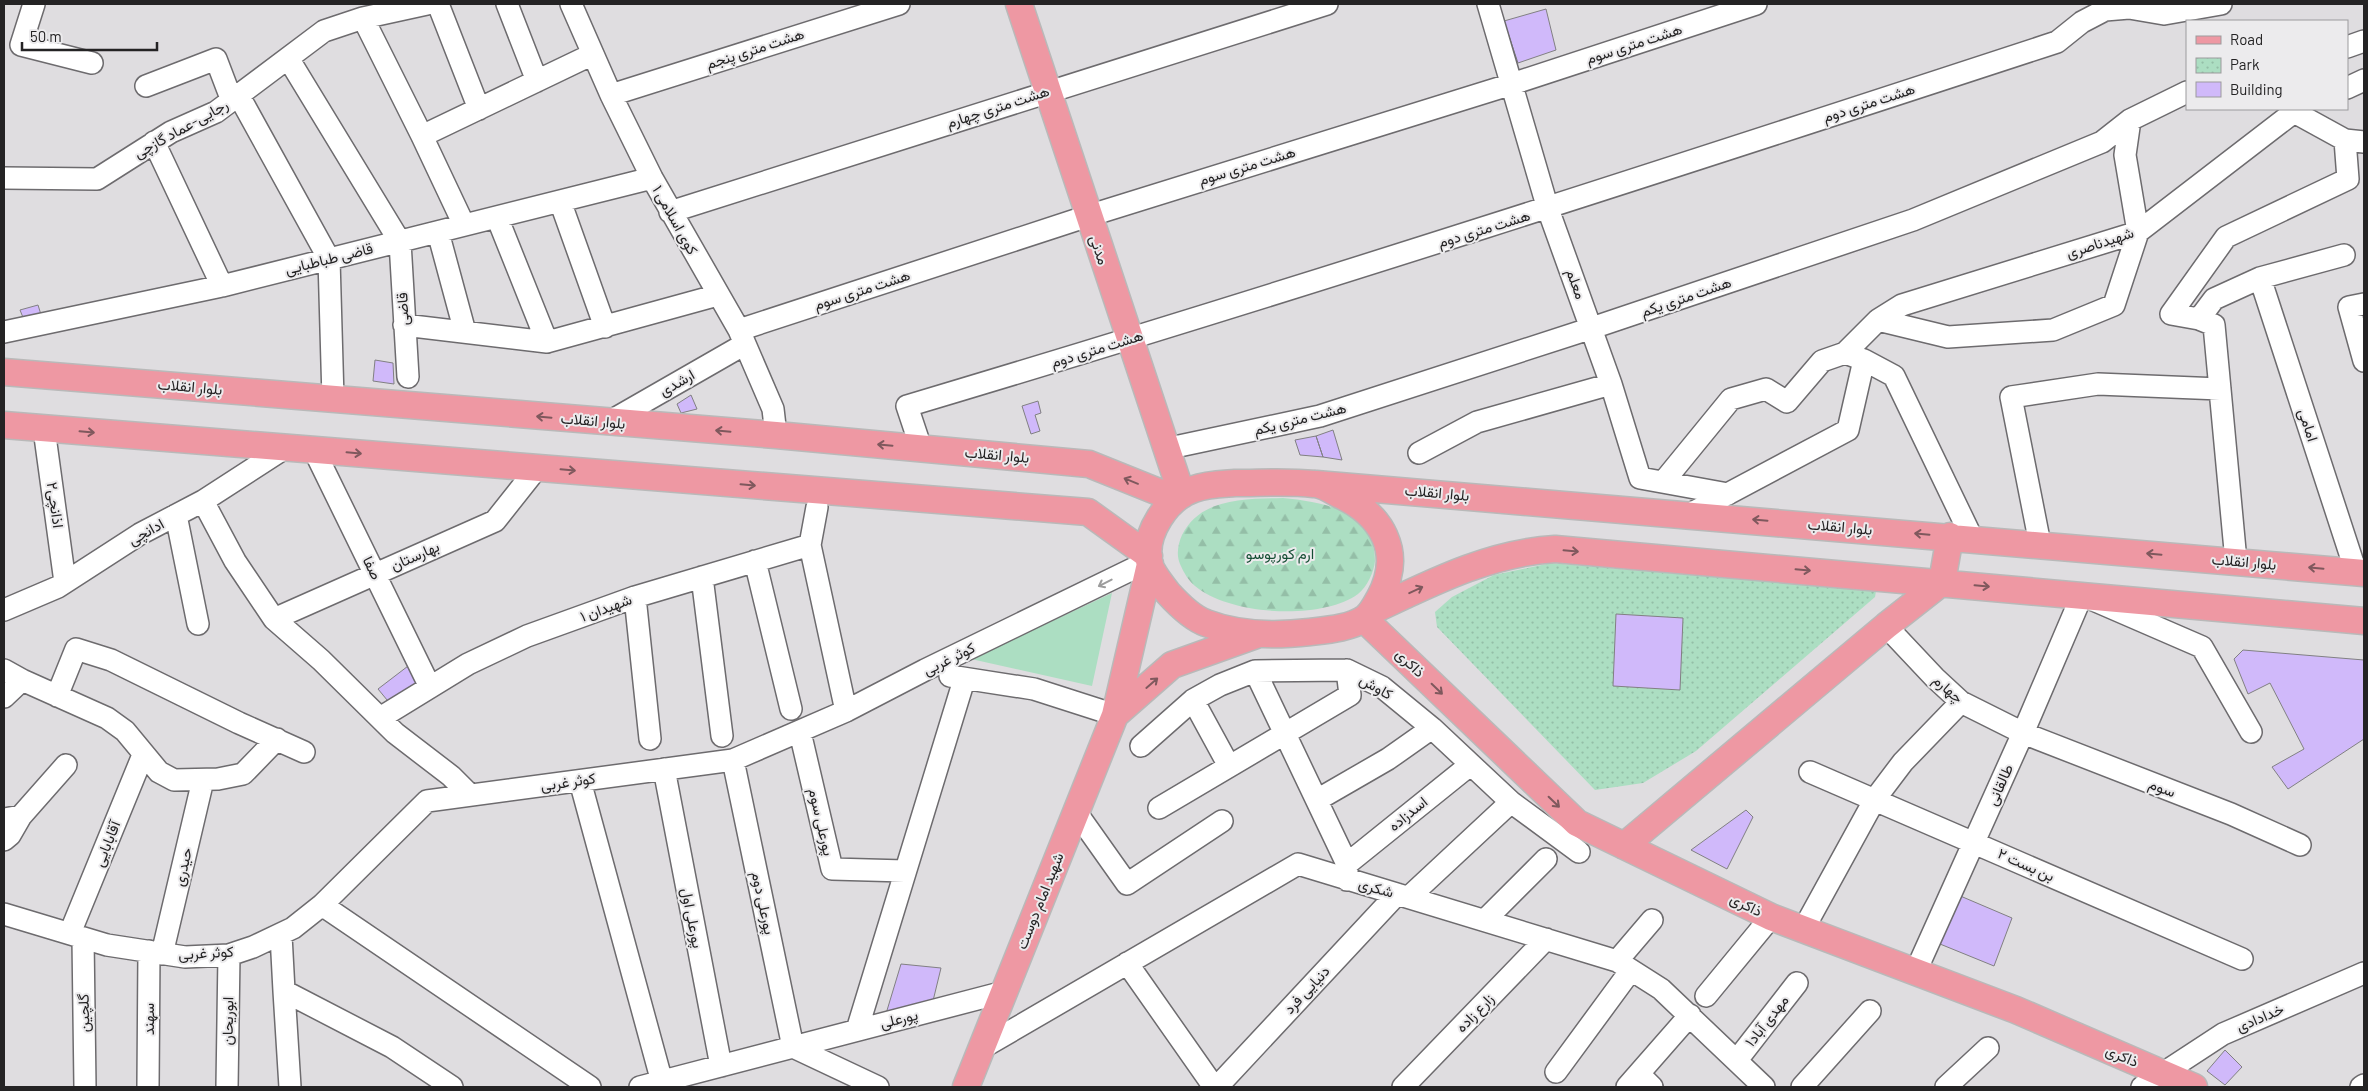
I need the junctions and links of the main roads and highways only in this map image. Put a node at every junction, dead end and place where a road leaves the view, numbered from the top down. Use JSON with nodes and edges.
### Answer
{"nodes":[{"id":1,"x":1020,"y":4,"type":"edge"},
{"id":2,"x":4,"y":372,"type":"edge"},
{"id":3,"x":4,"y":425,"type":"edge"},
{"id":4,"x":1316,"y":484,"type":"junction"},
{"id":5,"x":1179,"y":497,"type":"junction"},
{"id":6,"x":1961,"y":537,"type":"junction"},
{"id":7,"x":1149,"y":560,"type":"junction"},
{"id":8,"x":2360,"y":572,"type":"edge"},
{"id":9,"x":1942,"y":582,"type":"junction"},
{"id":10,"x":1368,"y":615,"type":"junction"},
{"id":11,"x":2364,"y":621,"type":"edge"},
{"id":12,"x":1256,"y":635,"type":"junction"},
{"id":13,"x":1115,"y":715,"type":"junction"},
{"id":14,"x":1624,"y":846,"type":"junction"},
{"id":15,"x":2152,"y":1080,"type":"edge"},
{"id":16,"x":966,"y":1087,"type":"edge"},
{"id":17,"x":2194,"y":1087,"type":"edge"}],
"edges":[{"from":1,"to":5,"type":"main road","name":"مدنی"},
{"from":5,"to":2,"type":"main road","name":"بلوار انقلاب","one_way":true},
{"from":3,"to":7,"type":"main road","one_way":true},
{"from":4,"to":5,"type":"main road","name":"بلوار انقلاب"},
{"from":6,"to":4,"type":"main road","name":"بلوار انقلاب","one_way":true},
{"from":4,"to":10,"type":"main road"},
{"from":5,"to":7,"type":"main road","name":"شهید امام دوست"},
{"from":8,"to":6,"type":"main road","name":"بلوار انقلاب","one_way":true},
{"from":6,"to":9,"type":"main road"},
{"from":7,"to":12,"type":"main road"},
{"from":7,"to":13,"type":"main road","name":"شهید امام دوست"},
{"from":10,"to":9,"type":"main road","one_way":true},
{"from":9,"to":11,"type":"main road","one_way":true},
{"from":9,"to":14,"type":"main road"},
{"from":10,"to":12,"type":"main road"},
{"from":10,"to":14,"type":"main road","name":"ذاکری","one_way":true},
{"from":13,"to":12,"type":"main road","one_way":true},
{"from":13,"to":16,"type":"main road","name":"شهید امام دوست"},
{"from":14,"to":15,"type":"main road","name":"ذاکری"},
{"from":15,"to":17,"type":"main road","name":"ذاکری"}]}
